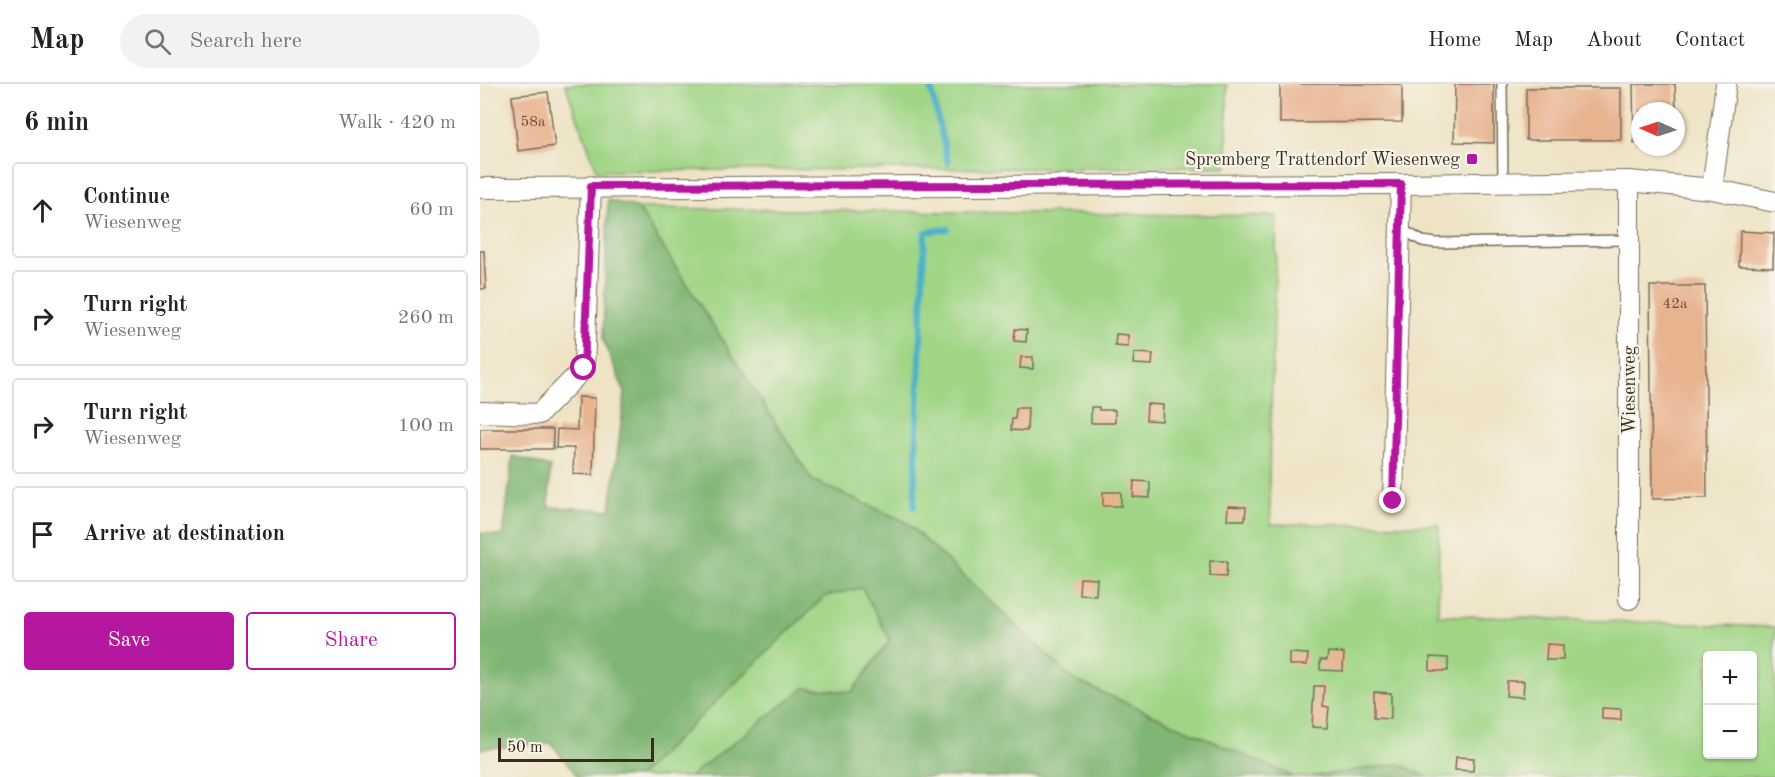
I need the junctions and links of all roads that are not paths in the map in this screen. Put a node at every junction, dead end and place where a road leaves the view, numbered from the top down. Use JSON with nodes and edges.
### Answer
{"nodes":[{"id":1,"x":1502,"y":84,"type":"edge"},
{"id":2,"x":1726,"y":84,"type":"edge"},
{"id":3,"x":1629,"y":181,"type":"junction"},
{"id":4,"x":1503,"y":182,"type":"junction"},
{"id":5,"x":1401,"y":184,"type":"junction"},
{"id":6,"x":591,"y":186,"type":"junction"},
{"id":7,"x":480,"y":188,"type":"edge"},
{"id":8,"x":1712,"y":189,"type":"junction"},
{"id":9,"x":1775,"y":202,"type":"edge"},
{"id":10,"x":1400,"y":228,"type":"junction"},
{"id":11,"x":1629,"y":240,"type":"junction"},
{"id":12,"x":480,"y":412,"type":"edge"},
{"id":13,"x":1393,"y":501,"type":"dead end"},
{"id":14,"x":1629,"y":599,"type":"dead end"}],
"edges":[{"from":1,"to":4,"type":"lane"},
{"from":2,"to":8,"type":"street"},
{"from":3,"to":4,"type":"street"},
{"from":3,"to":8,"type":"street"},
{"from":3,"to":11,"type":"street","name":"Wiesenweg"},
{"from":4,"to":5,"type":"street"},
{"from":5,"to":6,"type":"street"},
{"from":5,"to":10,"type":"street"},
{"from":6,"to":7,"type":"street"},
{"from":6,"to":12,"type":"street"},
{"from":8,"to":9,"type":"street"},
{"from":10,"to":11,"type":"lane"},
{"from":10,"to":13,"type":"street"},
{"from":11,"to":14,"type":"street","name":"Wiesenweg"}]}
